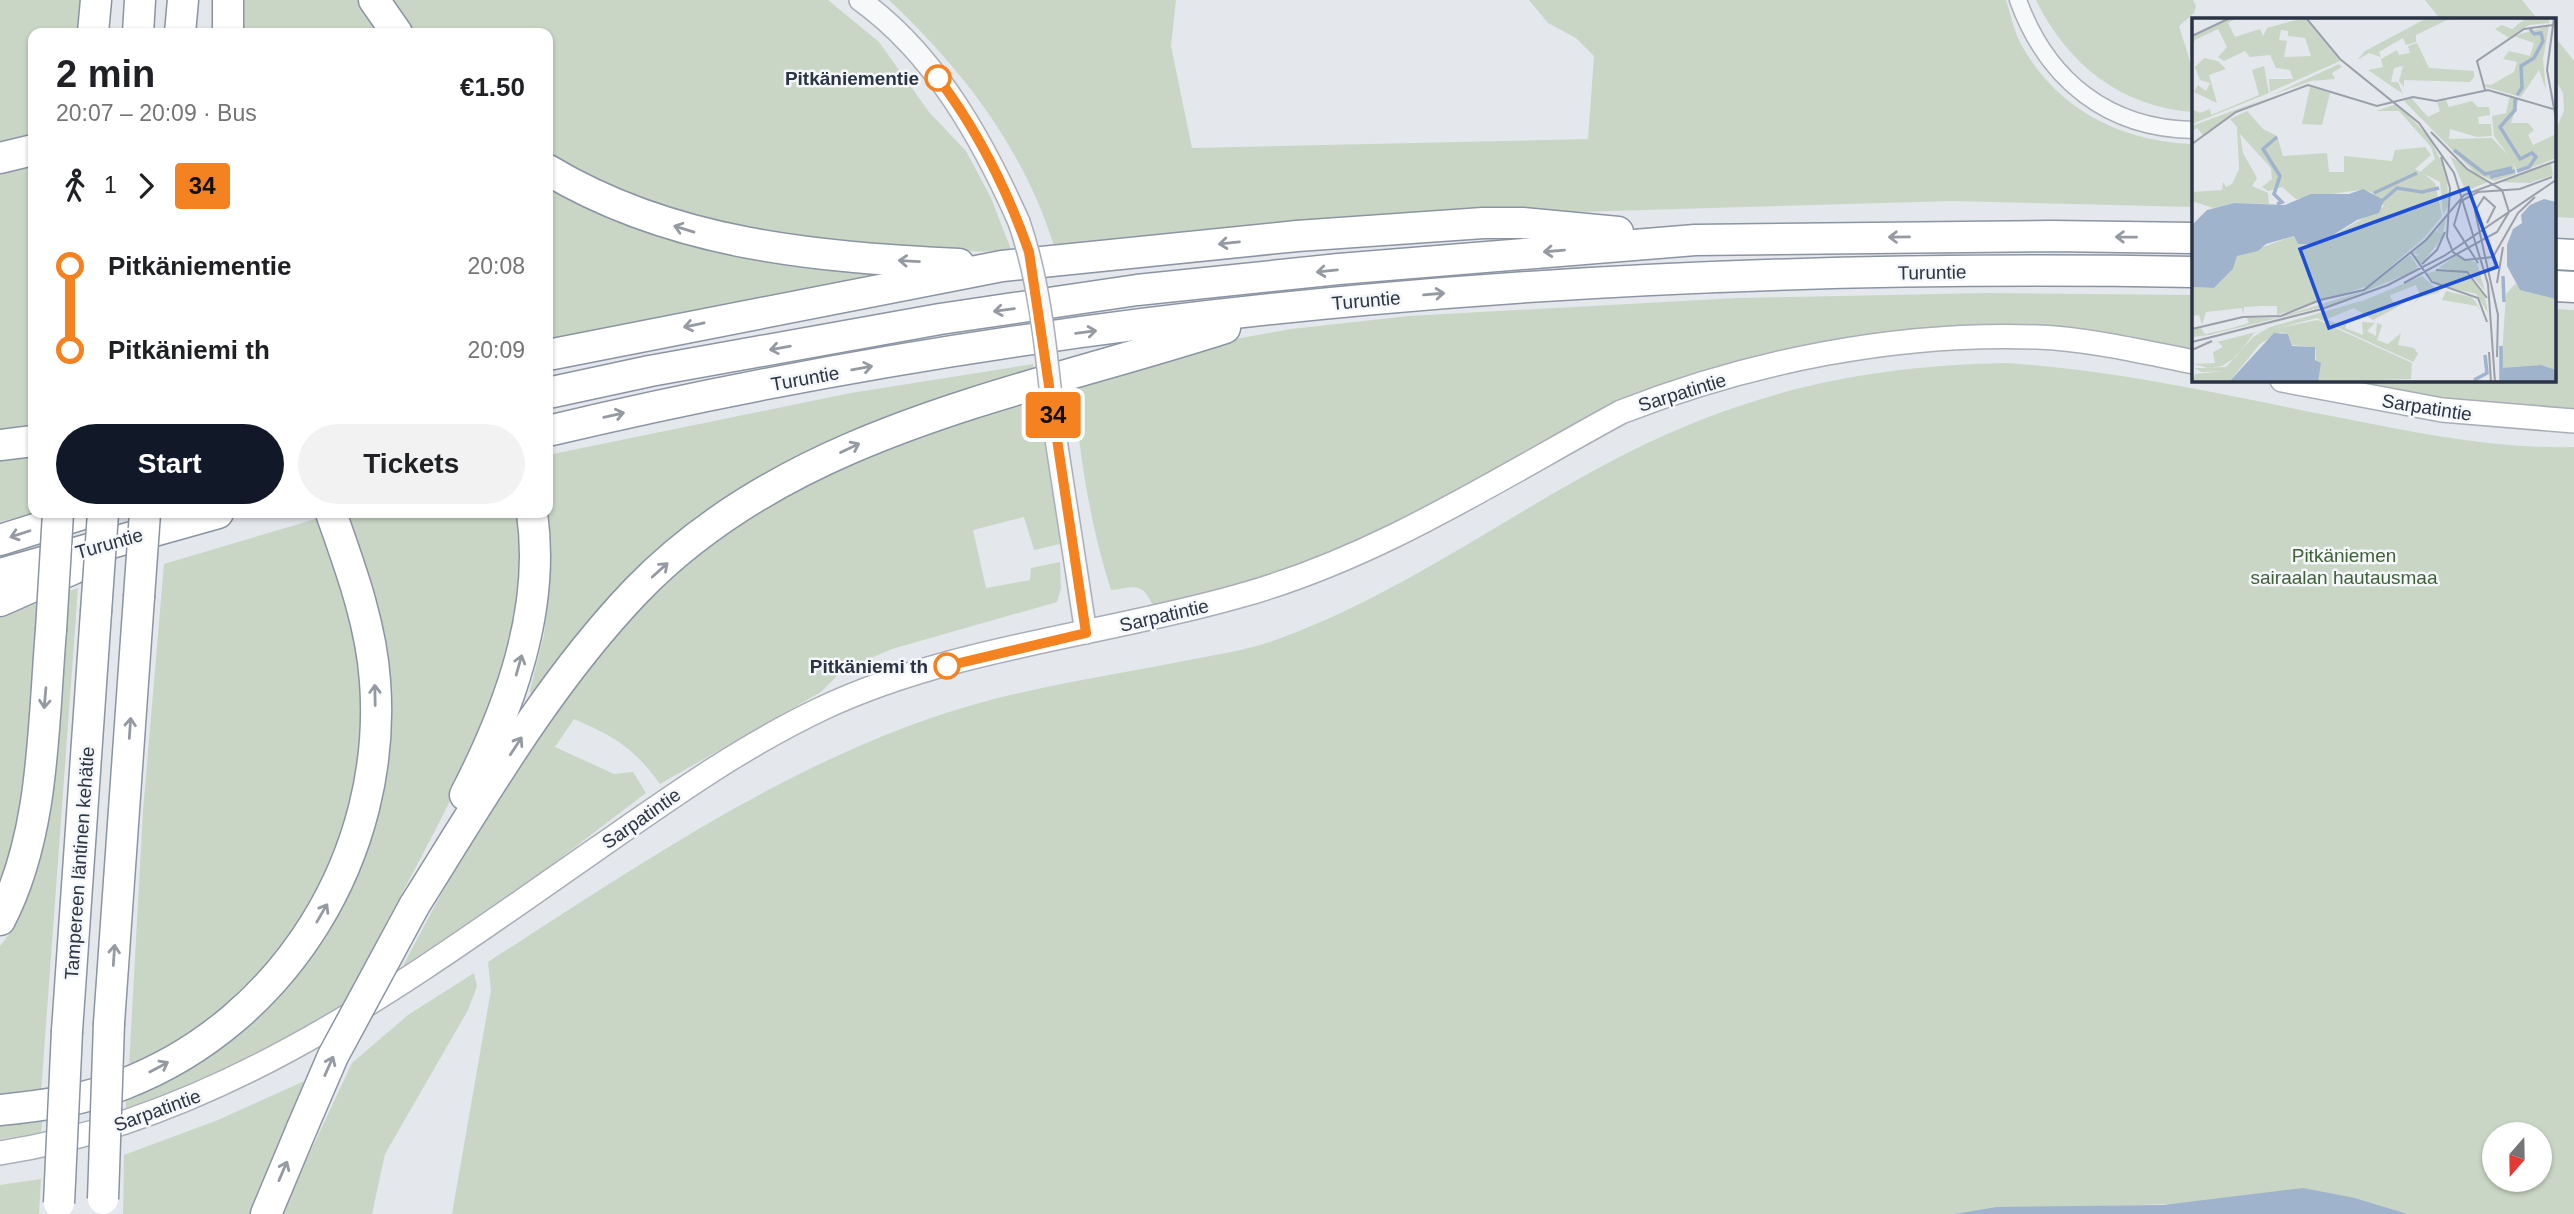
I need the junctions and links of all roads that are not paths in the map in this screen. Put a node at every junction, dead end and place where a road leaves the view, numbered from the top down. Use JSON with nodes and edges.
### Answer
{"nodes":[{"id":1,"x":96,"y":0,"type":"edge"},
{"id":2,"x":140,"y":0,"type":"edge"},
{"id":3,"x":183,"y":0,"type":"edge"},
{"id":4,"x":228,"y":0,"type":"edge"},
{"id":5,"x":374,"y":0,"type":"edge"},
{"id":6,"x":860,"y":0,"type":"edge"},
{"id":7,"x":2018,"y":0,"type":"edge"},
{"id":8,"x":93,"y":28,"type":"edge"},
{"id":9,"x":138,"y":28,"type":"edge"},
{"id":10,"x":180,"y":28,"type":"edge"},
{"id":11,"x":228,"y":28,"type":"edge"},
{"id":12,"x":394,"y":28,"type":"edge"},
{"id":13,"x":2192,"y":130,"type":"edge"},
{"id":14,"x":28,"y":151,"type":"edge"},
{"id":15,"x":0,"y":158,"type":"edge"},
{"id":16,"x":553,"y":173,"type":"edge"},
{"id":17,"x":2192,"y":238,"type":"edge"},
{"id":18,"x":1695,"y":240,"type":"junction"},
{"id":19,"x":2556,"y":254,"type":"edge"},
{"id":20,"x":2574,"y":255,"type":"edge"},
{"id":21,"x":1002,"y":265,"type":"junction"},
{"id":22,"x":2192,"y":272,"type":"edge"},
{"id":23,"x":2556,"y":286,"type":"edge"},
{"id":24,"x":2574,"y":287,"type":"edge"},
{"id":25,"x":1294,"y":305,"type":"junction"},
{"id":26,"x":553,"y":354,"type":"edge"},
{"id":27,"x":2192,"y":362,"type":"edge"},
{"id":28,"x":2293,"y":382,"type":"edge"},
{"id":29,"x":553,"y":392,"type":"edge"},
{"id":30,"x":2574,"y":421,"type":"edge"},
{"id":31,"x":553,"y":429,"type":"edge"},
{"id":32,"x":28,"y":442,"type":"edge"},
{"id":33,"x":0,"y":445,"type":"edge"},
{"id":34,"x":58,"y":518,"type":"edge"},
{"id":35,"x":70,"y":518,"type":"edge"},
{"id":36,"x":103,"y":518,"type":"edge"},
{"id":37,"x":145,"y":518,"type":"edge"},
{"id":38,"x":197,"y":518,"type":"edge"},
{"id":39,"x":532,"y":518,"type":"edge"},
{"id":40,"x":181,"y":522,"type":"junction"},
{"id":41,"x":336,"y":526,"type":"edge"},
{"id":42,"x":0,"y":540,"type":"edge"},
{"id":43,"x":0,"y":574,"type":"edge"},
{"id":44,"x":0,"y":601,"type":"edge"},
{"id":45,"x":1086,"y":633,"type":"junction"},
{"id":46,"x":414,"y":906,"type":"junction"},
{"id":47,"x":0,"y":920,"type":"edge"},
{"id":48,"x":0,"y":1110,"type":"edge"},
{"id":49,"x":0,"y":1153,"type":"edge"},
{"id":50,"x":104,"y":1206,"type":"edge"},
{"id":51,"x":59,"y":1208,"type":"edge"},
{"id":52,"x":266,"y":1214,"type":"edge"}],
"edges":[{"from":1,"to":8,"type":"highway"},
{"from":2,"to":9,"type":"highway"},
{"from":3,"to":10,"type":"highway"},
{"from":4,"to":11,"type":"highway"},
{"from":5,"to":12,"type":"highway"},
{"from":6,"to":45,"type":"street","bridge":true},
{"from":7,"to":13,"type":"street"},
{"from":14,"to":15,"type":"highway"},
{"from":21,"to":16,"type":"highway","one_way":true},
{"from":17,"to":18,"type":"highway","name":"Turuntie","one_way":true},
{"from":18,"to":21,"type":"highway","one_way":true},
{"from":18,"to":29,"type":"highway","name":"Turuntie","one_way":true},
{"from":19,"to":20,"type":"highway"},
{"from":21,"to":26,"type":"highway","one_way":true},
{"from":25,"to":22,"type":"highway","name":"Turuntie","one_way":true},
{"from":23,"to":24,"type":"highway"},
{"from":31,"to":25,"type":"highway","name":"Turuntie","one_way":true},
{"from":46,"to":25,"type":"highway","one_way":true},
{"from":27,"to":45,"type":"main road","name":"Sarpatintie"},
{"from":28,"to":30,"type":"main road","name":"Sarpatintie"},
{"from":32,"to":33,"type":"highway"},
{"from":34,"to":47,"type":"highway","one_way":true,"bridge":true},
{"from":35,"to":42,"type":"highway","name":"Turuntie","one_way":true},
{"from":36,"to":51,"type":"highway","name":"Tampereen läntinen kehätie","bridge":true},
{"from":50,"to":37,"type":"highway","one_way":true,"bridge":true},
{"from":38,"to":40,"type":"highway","name":"Turuntie"},
{"from":46,"to":39,"type":"highway","one_way":true},
{"from":40,"to":43,"type":"highway","name":"Turuntie"},
{"from":40,"to":44,"type":"highway"},
{"from":48,"to":41,"type":"highway","one_way":true},
{"from":45,"to":49,"type":"main road","name":"Sarpatintie"},
{"from":52,"to":46,"type":"highway","one_way":true,"bridge":true}]}
